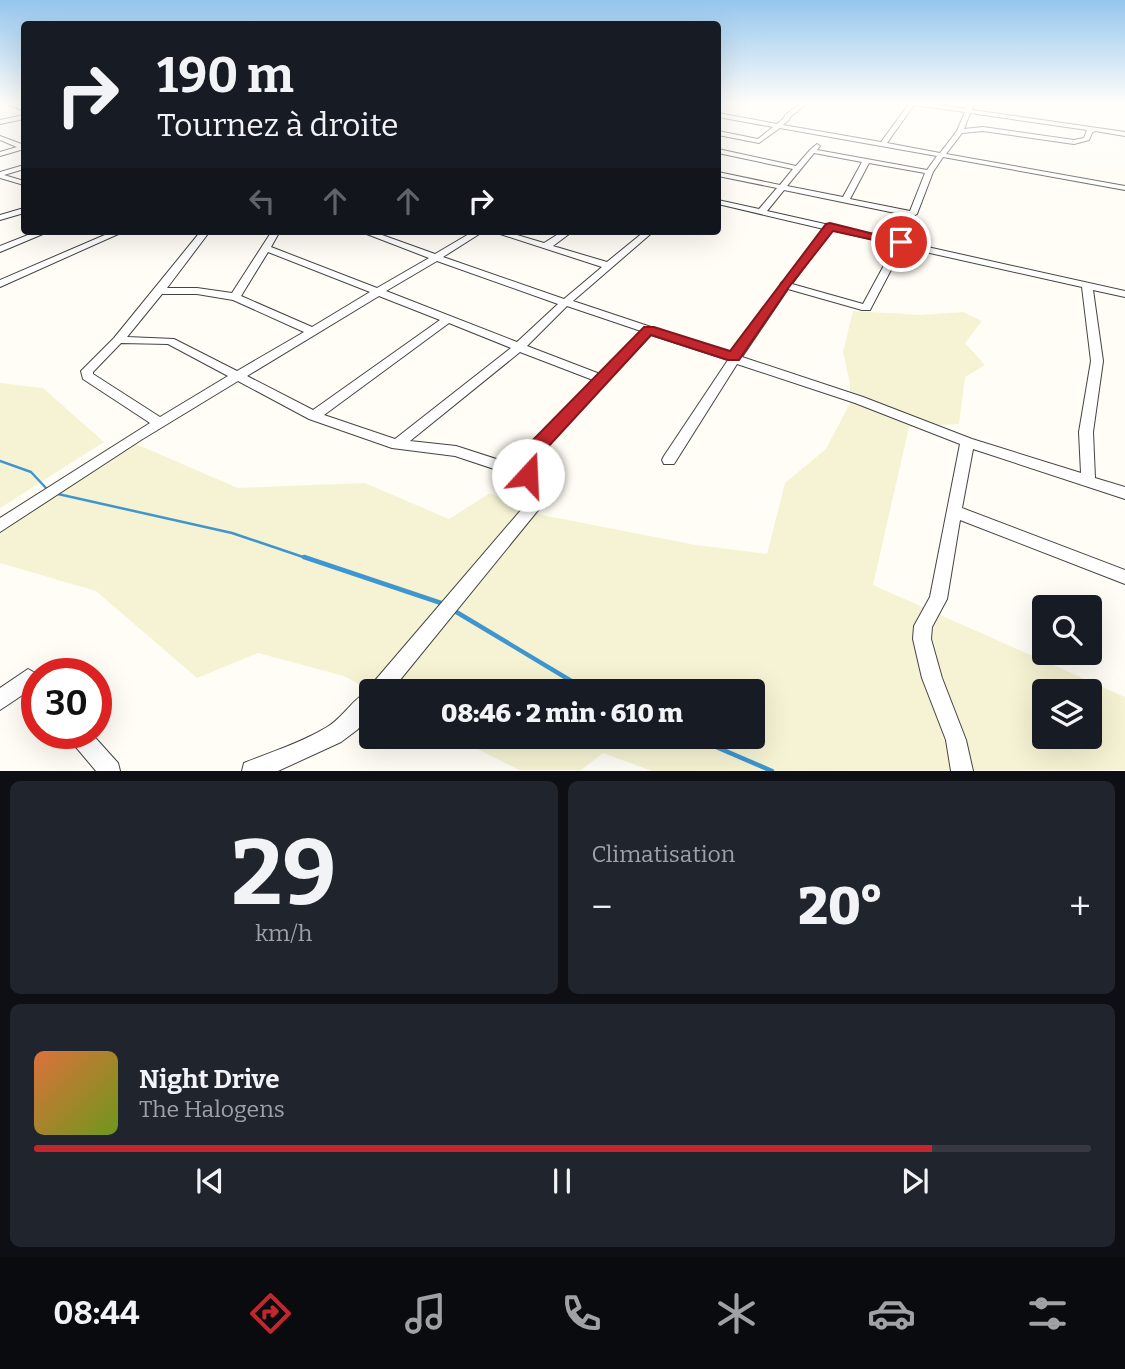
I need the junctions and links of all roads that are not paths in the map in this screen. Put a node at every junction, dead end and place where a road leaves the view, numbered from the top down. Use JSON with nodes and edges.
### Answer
{"nodes":[{"id":1,"x":0,"y":138,"type":"edge"},
{"id":2,"x":744,"y":138,"type":"edge"},
{"id":3,"x":763,"y":138,"type":"edge"},
{"id":4,"x":826,"y":138,"type":"edge"},
{"id":5,"x":851,"y":138,"type":"edge"},
{"id":6,"x":887,"y":138,"type":"edge"},
{"id":7,"x":955,"y":138,"type":"edge"},
{"id":8,"x":1046,"y":138,"type":"edge"},
{"id":9,"x":1087,"y":138,"type":"edge"},
{"id":10,"x":883,"y":144,"type":"junction"},
{"id":11,"x":21,"y":146,"type":"edge"},
{"id":12,"x":21,"y":148,"type":"edge"},
{"id":13,"x":812,"y":150,"type":"junction"},
{"id":14,"x":721,"y":152,"type":"edge"},
{"id":15,"x":0,"y":154,"type":"edge"},
{"id":16,"x":942,"y":154,"type":"junction"},
{"id":17,"x":867,"y":160,"type":"junction"},
{"id":18,"x":21,"y":168,"type":"edge"},
{"id":19,"x":797,"y":168,"type":"junction"},
{"id":20,"x":929,"y":172,"type":"junction"},
{"id":21,"x":0,"y":175,"type":"edge"},
{"id":22,"x":721,"y":175,"type":"edge"},
{"id":23,"x":21,"y":182,"type":"edge"},
{"id":24,"x":779,"y":188,"type":"junction"},
{"id":25,"x":1125,"y":188,"type":"edge"},
{"id":26,"x":845,"y":200,"type":"junction"},
{"id":27,"x":721,"y":203,"type":"edge"},
{"id":28,"x":21,"y":211,"type":"edge"},
{"id":29,"x":761,"y":212,"type":"junction"},
{"id":30,"x":913,"y":214,"type":"junction"},
{"id":31,"x":0,"y":218,"type":"edge"},
{"id":32,"x":830,"y":227,"type":"junction"},
{"id":33,"x":36,"y":235,"type":"edge"},
{"id":34,"x":112,"y":235,"type":"edge"},
{"id":35,"x":203,"y":235,"type":"edge"},
{"id":36,"x":274,"y":235,"type":"edge"},
{"id":37,"x":385,"y":235,"type":"edge"},
{"id":38,"x":473,"y":235,"type":"edge"},
{"id":39,"x":509,"y":235,"type":"edge"},
{"id":40,"x":563,"y":235,"type":"edge"},
{"id":41,"x":645,"y":235,"type":"edge"},
{"id":42,"x":901,"y":242,"type":"junction"},
{"id":43,"x":546,"y":246,"type":"junction"},
{"id":44,"x":266,"y":248,"type":"junction"},
{"id":45,"x":0,"y":249,"type":"edge"},
{"id":46,"x":437,"y":257,"type":"junction"},
{"id":47,"x":607,"y":265,"type":"junction"},
{"id":48,"x":0,"y":285,"type":"edge"},
{"id":49,"x":784,"y":285,"type":"junction"},
{"id":50,"x":1087,"y":285,"type":"junction"},
{"id":51,"x":159,"y":291,"type":"junction"},
{"id":52,"x":380,"y":291,"type":"junction"},
{"id":53,"x":1125,"y":294,"type":"edge"},
{"id":54,"x":235,"y":297,"type":"junction"},
{"id":55,"x":566,"y":302,"type":"junction"},
{"id":56,"x":448,"y":319,"type":"junction"},
{"id":57,"x":649,"y":330,"type":"junction"},
{"id":58,"x":314,"y":331,"type":"junction"},
{"id":59,"x":118,"y":340,"type":"junction"},
{"id":60,"x":519,"y":347,"type":"junction"},
{"id":61,"x":734,"y":357,"type":"junction"},
{"id":62,"x":237,"y":377,"type":"junction"},
{"id":63,"x":601,"y":379,"type":"junction"},
{"id":64,"x":314,"y":416,"type":"junction"},
{"id":65,"x":160,"y":423,"type":"junction"},
{"id":66,"x":967,"y":442,"type":"junction"},
{"id":67,"x":397,"y":445,"type":"junction"},
{"id":68,"x":669,"y":460,"type":"dead end"},
{"id":69,"x":528,"y":475,"type":"junction"},
{"id":70,"x":1088,"y":481,"type":"junction"},
{"id":71,"x":1125,"y":493,"type":"edge"},
{"id":72,"x":954,"y":511,"type":"junction"},
{"id":73,"x":0,"y":526,"type":"edge"},
{"id":74,"x":1125,"y":577,"type":"edge"},
{"id":75,"x":389,"y":679,"type":"edge"},
{"id":76,"x":21,"y":684,"type":"edge"},
{"id":77,"x":0,"y":699,"type":"edge"},
{"id":78,"x":359,"y":713,"type":"edge"},
{"id":79,"x":89,"y":749,"type":"edge"},
{"id":80,"x":106,"y":769,"type":"edge"},
{"id":81,"x":252,"y":771,"type":"edge"},
{"id":82,"x":962,"y":771,"type":"edge"}],
"edges":[{"from":1,"to":11,"type":"street"},
{"from":2,"to":3,"type":"street"},
{"from":4,"to":13,"type":"street"},
{"from":5,"to":10,"type":"street"},
{"from":6,"to":10,"type":"street"},
{"from":7,"to":16,"type":"street"},
{"from":8,"to":9,"type":"street"},
{"from":10,"to":16,"type":"street"},
{"from":12,"to":15,"type":"street"},
{"from":13,"to":17,"type":"street"},
{"from":13,"to":19,"type":"street"},
{"from":14,"to":19,"type":"street"},
{"from":16,"to":20,"type":"street"},
{"from":16,"to":25,"type":"street"},
{"from":17,"to":20,"type":"street"},
{"from":17,"to":26,"type":"street"},
{"from":18,"to":21,"type":"street"},
{"from":19,"to":24,"type":"street"},
{"from":20,"to":30,"type":"street"},
{"from":21,"to":23,"type":"street"},
{"from":22,"to":24,"type":"street"},
{"from":24,"to":26,"type":"street"},
{"from":24,"to":29,"type":"street"},
{"from":26,"to":30,"type":"street"},
{"from":27,"to":29,"type":"street"},
{"from":28,"to":31,"type":"street"},
{"from":29,"to":32,"type":"street"},
{"from":30,"to":42,"type":"street"},
{"from":32,"to":42,"type":"street"},
{"from":32,"to":49,"type":"street"},
{"from":33,"to":45,"type":"street"},
{"from":34,"to":48,"type":"street"},
{"from":35,"to":51,"type":"street"},
{"from":36,"to":44,"type":"street"},
{"from":37,"to":46,"type":"street"},
{"from":38,"to":46,"type":"street"},
{"from":39,"to":43,"type":"street"},
{"from":40,"to":43,"type":"street"},
{"from":41,"to":47,"type":"street"},
{"from":42,"to":49,"type":"street"},
{"from":42,"to":50,"type":"street"},
{"from":43,"to":47,"type":"street"},
{"from":44,"to":52,"type":"street"},
{"from":44,"to":54,"type":"street"},
{"from":46,"to":52,"type":"street"},
{"from":46,"to":55,"type":"street"},
{"from":47,"to":55,"type":"street"},
{"from":49,"to":61,"type":"street"},
{"from":50,"to":53,"type":"street"},
{"from":50,"to":70,"type":"street"},
{"from":51,"to":54,"type":"street"},
{"from":51,"to":59,"type":"street"},
{"from":52,"to":56,"type":"street"},
{"from":52,"to":58,"type":"street"},
{"from":54,"to":58,"type":"street"},
{"from":55,"to":57,"type":"street"},
{"from":55,"to":60,"type":"street"},
{"from":56,"to":60,"type":"street"},
{"from":56,"to":64,"type":"street"},
{"from":57,"to":61,"type":"street"},
{"from":57,"to":63,"type":"street"},
{"from":58,"to":62,"type":"street"},
{"from":59,"to":62,"type":"street"},
{"from":59,"to":65,"type":"street"},
{"from":60,"to":63,"type":"street"},
{"from":60,"to":67,"type":"street"},
{"from":61,"to":66,"type":"street"},
{"from":61,"to":68,"type":"street"},
{"from":62,"to":64,"type":"street"},
{"from":62,"to":65,"type":"street"},
{"from":63,"to":69,"type":"street"},
{"from":64,"to":67,"type":"street"},
{"from":65,"to":73,"type":"street"},
{"from":66,"to":70,"type":"street"},
{"from":66,"to":72,"type":"street"},
{"from":67,"to":69,"type":"street"},
{"from":69,"to":75,"type":"street"},
{"from":70,"to":71,"type":"street"},
{"from":72,"to":74,"type":"street"},
{"from":72,"to":82,"type":"street"},
{"from":76,"to":77,"type":"street"},
{"from":78,"to":81,"type":"street"},
{"from":79,"to":80,"type":"street"}]}
